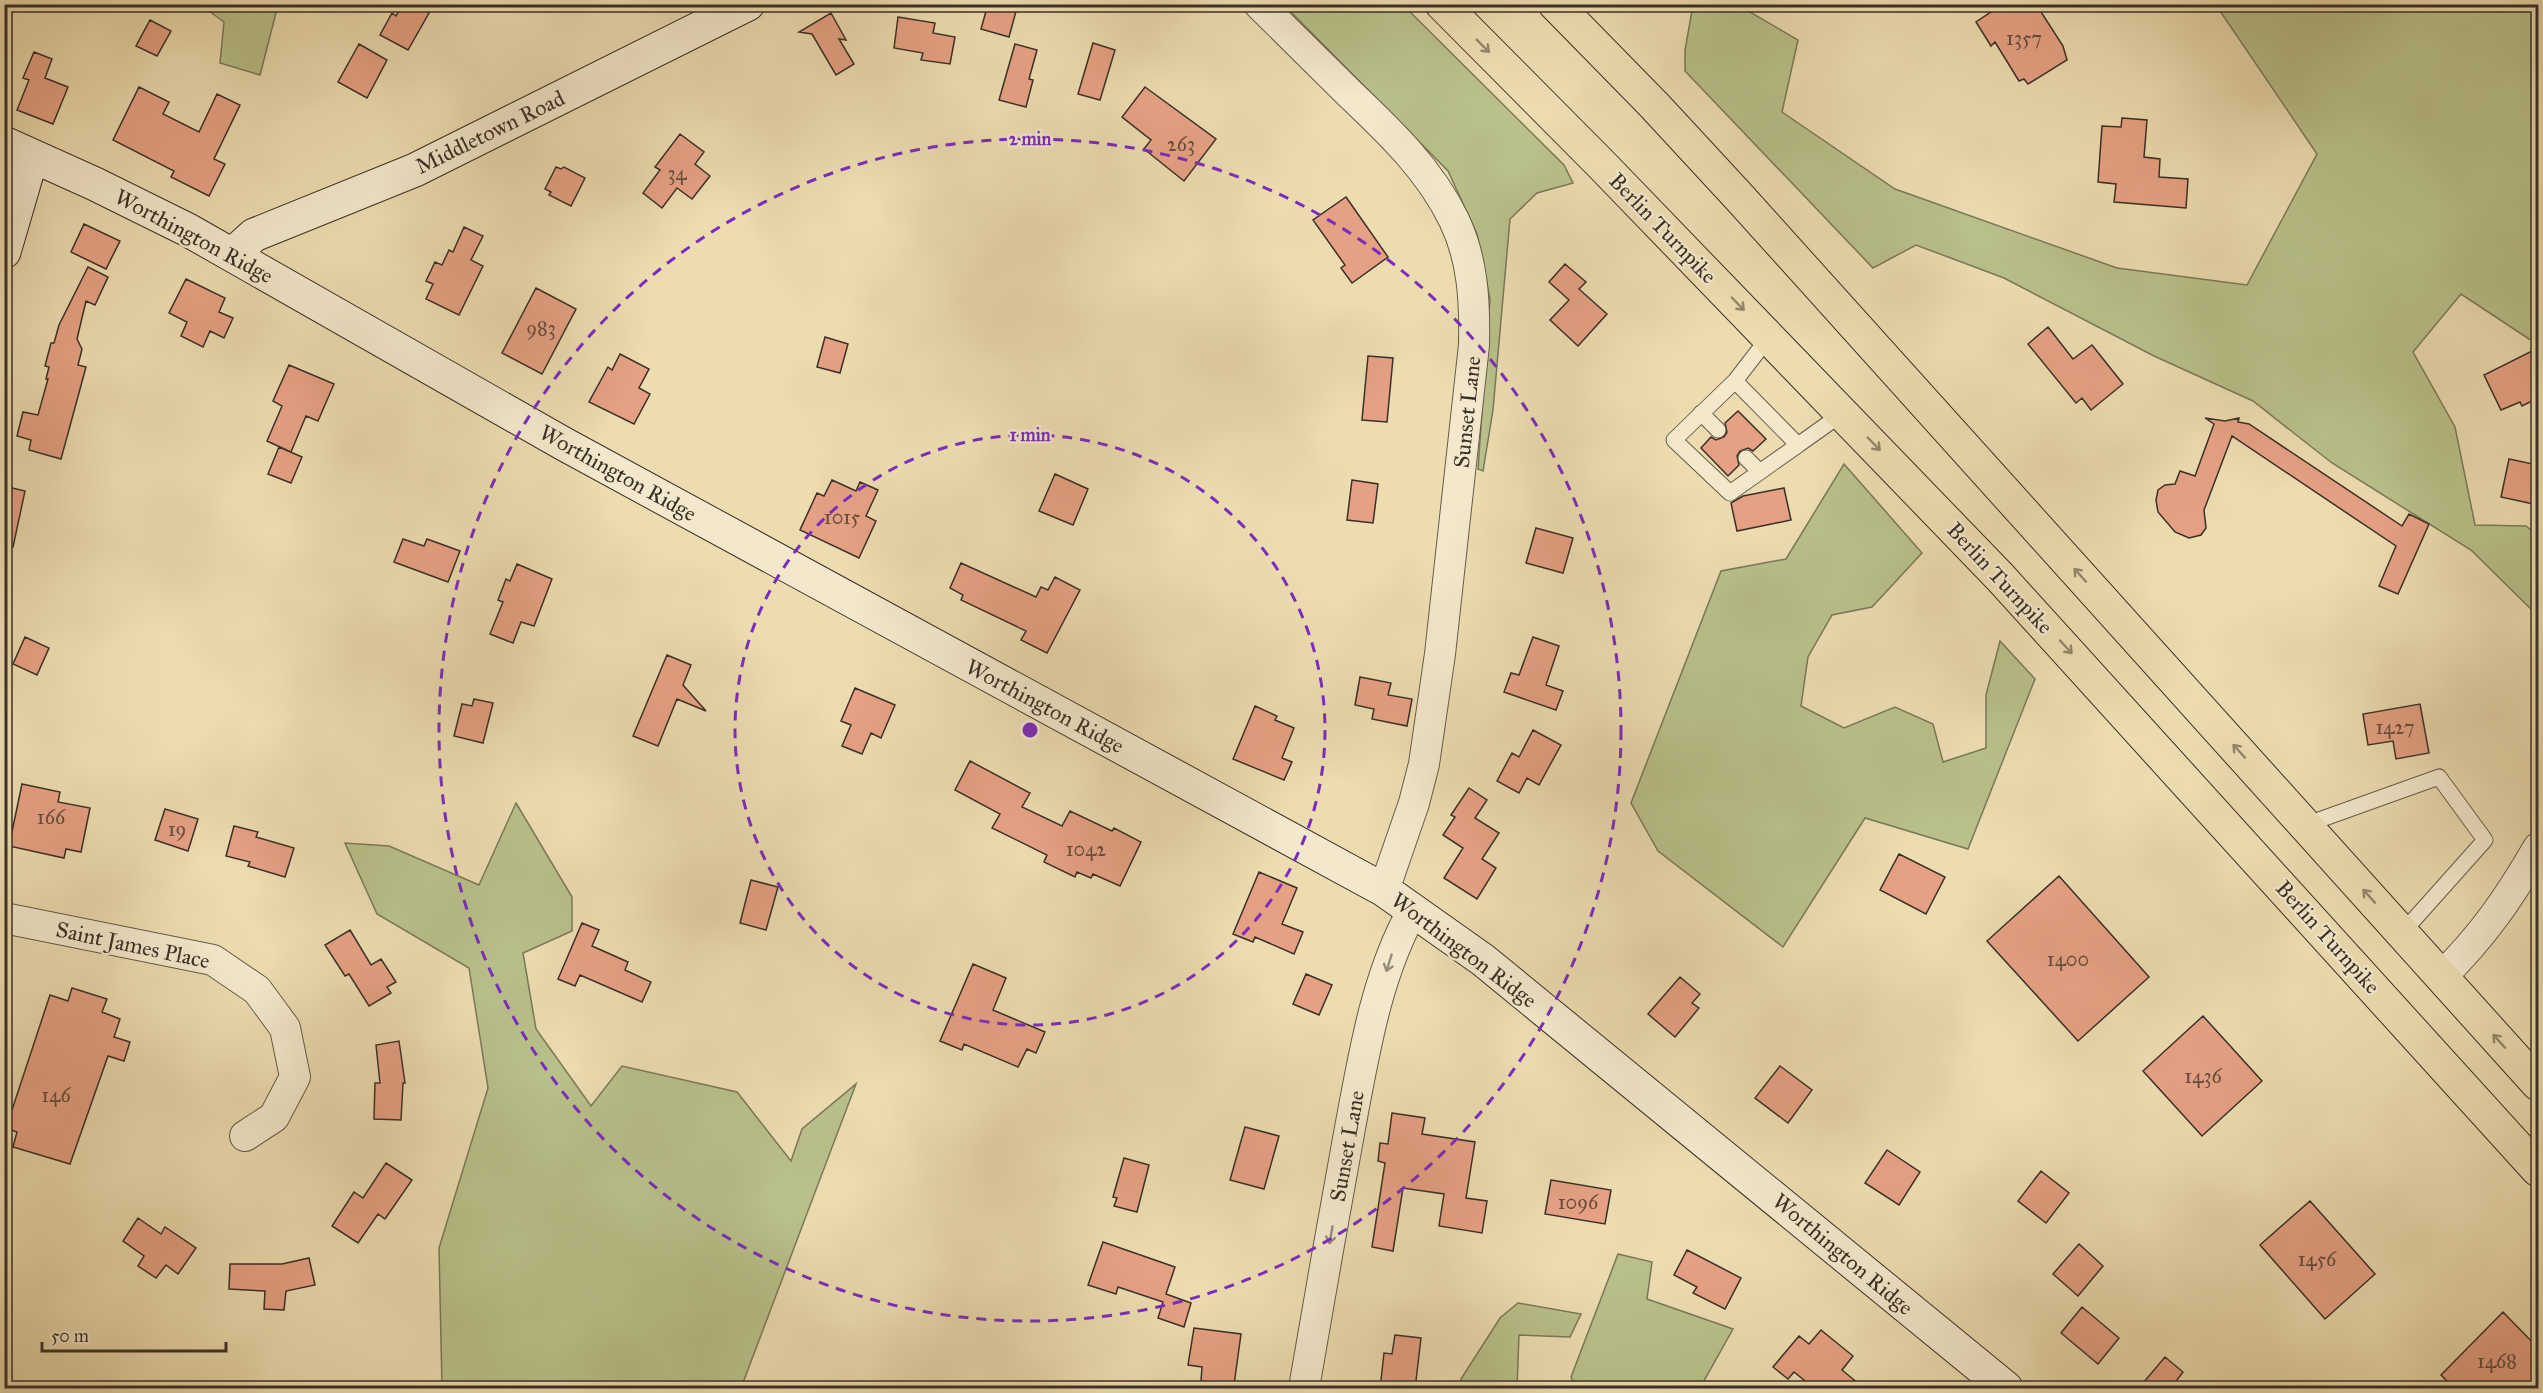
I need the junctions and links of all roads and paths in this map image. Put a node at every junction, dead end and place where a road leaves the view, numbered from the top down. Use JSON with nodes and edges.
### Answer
{"nodes":[{"id":1,"x":748,"y":4,"type":"edge"},
{"id":2,"x":1259,"y":4,"type":"edge"},
{"id":3,"x":1442,"y":4,"type":"edge"},
{"id":4,"x":1555,"y":4,"type":"edge"},
{"id":5,"x":18,"y":150,"type":"edge"},
{"id":6,"x":4,"y":252,"type":"edge"},
{"id":7,"x":232,"y":255,"type":"junction"},
{"id":8,"x":1769,"y":337,"type":"junction"},
{"id":9,"x":1735,"y":381,"type":"junction"},
{"id":10,"x":1701,"y":413,"type":"junction"},
{"id":11,"x":1844,"y":413,"type":"junction"},
{"id":12,"x":1718,"y":430,"type":"dead end"},
{"id":13,"x":1798,"y":446,"type":"junction"},
{"id":14,"x":1746,"y":458,"type":"dead end"},
{"id":15,"x":1760,"y":472,"type":"junction"},
{"id":16,"x":2305,"y":825,"type":"junction"},
{"id":17,"x":2538,"y":848,"type":"edge"},
{"id":18,"x":1384,"y":890,"type":"junction"},
{"id":19,"x":1413,"y":910,"type":"junction"},
{"id":20,"x":4,"y":918,"type":"edge"},
{"id":21,"x":2402,"y":933,"type":"junction"},
{"id":22,"x":2441,"y":977,"type":"junction"},
{"id":23,"x":2538,"y":1084,"type":"edge"},
{"id":24,"x":245,"y":1136,"type":"dead end"},
{"id":25,"x":2538,"y":1170,"type":"edge"},
{"id":26,"x":1304,"y":1389,"type":"edge"},
{"id":27,"x":2006,"y":1389,"type":"edge"}],
"edges":[{"from":1,"to":7,"type":"street","name":"Middletown Road"},
{"from":2,"to":18,"type":"street","name":"Sunset Lane"},
{"from":3,"to":8,"type":"highway","name":"Berlin Turnpike","one_way":true},
{"from":16,"to":4,"type":"highway","one_way":true},
{"from":5,"to":6,"type":"street"},
{"from":5,"to":7,"type":"street","name":"Worthington Ridge"},
{"from":7,"to":18,"type":"street","name":"Worthington Ridge"},
{"from":8,"to":9,"type":"lane"},
{"from":8,"to":11,"type":"highway","name":"Berlin Turnpike"},
{"from":9,"to":10,"type":"lane"},
{"from":9,"to":13,"type":"lane"},
{"from":10,"to":12,"type":"lane"},
{"from":10,"to":15,"type":"lane"},
{"from":11,"to":13,"type":"lane"},
{"from":11,"to":25,"type":"highway","name":"Berlin Turnpike","one_way":true},
{"from":13,"to":15,"type":"lane"},
{"from":14,"to":15,"type":"lane"},
{"from":21,"to":16,"type":"highway","one_way":true},
{"from":16,"to":21,"type":"lane"},
{"from":17,"to":22,"type":"street"},
{"from":18,"to":19,"type":"street","name":"Worthington Ridge"},
{"from":19,"to":26,"type":"street","name":"Sunset Lane","one_way":true},
{"from":19,"to":27,"type":"street","name":"Worthington Ridge"},
{"from":20,"to":24,"type":"street","name":"Saint James Place"},
{"from":21,"to":22,"type":"highway"},
{"from":23,"to":22,"type":"highway","one_way":true}]}
